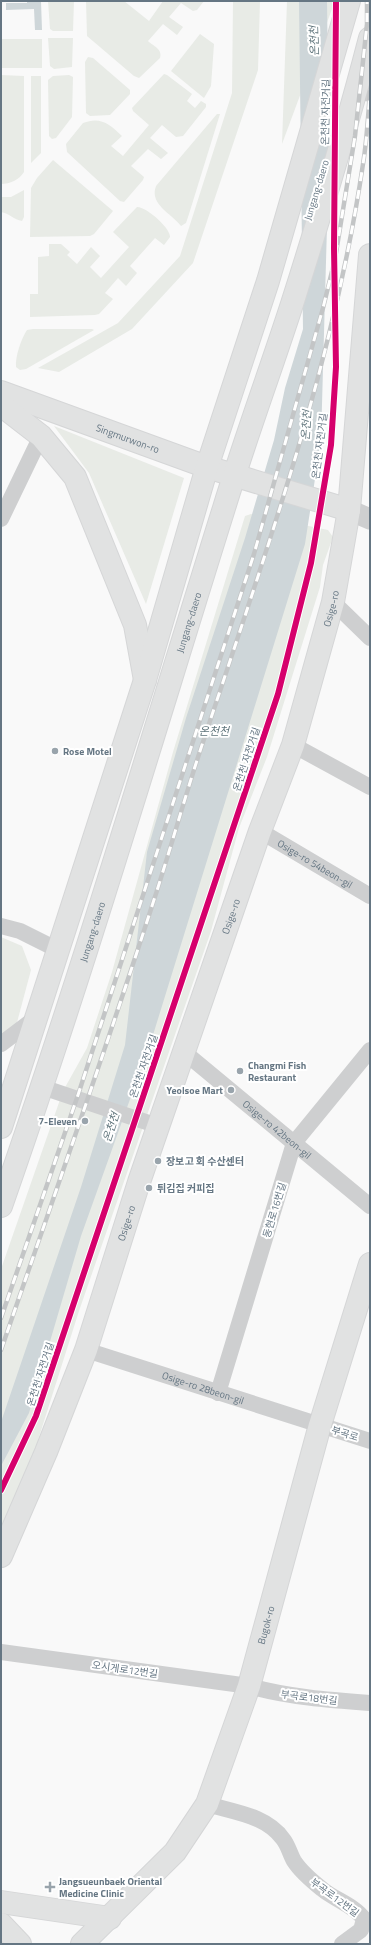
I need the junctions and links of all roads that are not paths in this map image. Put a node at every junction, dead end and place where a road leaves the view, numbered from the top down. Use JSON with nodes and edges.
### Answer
{"nodes":[{"id":1,"x":349,"y":1,"type":"edge"},
{"id":2,"x":370,"y":38,"type":"edge"},
{"id":3,"x":363,"y":93,"type":"edge"},
{"id":4,"x":370,"y":255,"type":"edge"},
{"id":5,"x":1,"y":392,"type":"edge"},
{"id":6,"x":1,"y":405,"type":"edge"},
{"id":7,"x":41,"y":436,"type":"junction"},
{"id":8,"x":207,"y":467,"type":"junction"},
{"id":9,"x":234,"y":475,"type":"junction"},
{"id":10,"x":360,"y":508,"type":"edge"},
{"id":11,"x":1,"y":519,"type":"edge"},
{"id":12,"x":370,"y":519,"type":"edge"},
{"id":13,"x":333,"y":602,"type":"junction"},
{"id":14,"x":370,"y":638,"type":"edge"},
{"id":15,"x":146,"y":680,"type":"junction"},
{"id":16,"x":293,"y":745,"type":"junction"},
{"id":17,"x":370,"y":787,"type":"edge"},
{"id":18,"x":260,"y":831,"type":"junction"},
{"id":19,"x":370,"y":896,"type":"edge"},
{"id":20,"x":1,"y":926,"type":"edge"},
{"id":21,"x":58,"y":950,"type":"junction"},
{"id":22,"x":38,"y":1016,"type":"junction"},
{"id":23,"x":1,"y":1044,"type":"edge"},
{"id":24,"x":370,"y":1050,"type":"edge"},
{"id":25,"x":184,"y":1052,"type":"junction"},
{"id":26,"x":42,"y":1087,"type":"junction"},
{"id":27,"x":158,"y":1126,"type":"junction"},
{"id":28,"x":1,"y":1127,"type":"edge"},
{"id":29,"x":294,"y":1143,"type":"junction"},
{"id":30,"x":1,"y":1206,"type":"edge"},
{"id":31,"x":370,"y":1206,"type":"edge"},
{"id":32,"x":370,"y":1264,"type":"edge"},
{"id":33,"x":86,"y":1350,"type":"junction"},
{"id":34,"x":218,"y":1393,"type":"junction"},
{"id":35,"x":320,"y":1425,"type":"junction"},
{"id":36,"x":370,"y":1441,"type":"edge"},
{"id":37,"x":1,"y":1556,"type":"edge"},
{"id":38,"x":1,"y":1652,"type":"edge"},
{"id":39,"x":249,"y":1686,"type":"junction"},
{"id":40,"x":370,"y":1703,"type":"edge"},
{"id":41,"x":207,"y":1804,"type":"junction"},
{"id":42,"x":1,"y":1902,"type":"edge"},
{"id":43,"x":110,"y":1918,"type":"junction"},
{"id":44,"x":1,"y":1924,"type":"edge"},
{"id":45,"x":20,"y":1944,"type":"edge"},
{"id":46,"x":82,"y":1944,"type":"edge"},
{"id":47,"x":342,"y":1944,"type":"edge"}],
"edges":[{"from":1,"to":8,"type":"main road","name":"Jungang-daero"},
{"from":2,"to":3,"type":"main road","name":"Jungang-daero"},
{"from":3,"to":9,"type":"main road","name":"Jungang-daero"},
{"from":4,"to":10,"type":"main road","name":"Osige-ro"},
{"from":5,"to":8,"type":"main road","name":"Singmurwon-ro"},
{"from":6,"to":7,"type":"main road"},
{"from":7,"to":11,"type":"street"},
{"from":7,"to":15,"type":"main road"},
{"from":8,"to":9,"type":"main road","name":"Singmurwon-ro"},
{"from":8,"to":15,"type":"main road","name":"Jungang-daero"},
{"from":9,"to":10,"type":"main road","name":"Singmurwon-ro"},
{"from":9,"to":26,"type":"main road","name":"Jungang-daero"},
{"from":10,"to":12,"type":"street"},
{"from":10,"to":13,"type":"main road","name":"Osige-ro"},
{"from":13,"to":14,"type":"street"},
{"from":13,"to":16,"type":"main road","name":"Osige-ro"},
{"from":15,"to":21,"type":"main road","name":"Jungang-daero"},
{"from":16,"to":17,"type":"street"},
{"from":16,"to":18,"type":"main road","name":"Osige-ro"},
{"from":18,"to":19,"type":"street","name":"Osige-ro 54beon-gil"},
{"from":18,"to":25,"type":"main road","name":"Osige-ro"},
{"from":20,"to":21,"type":"street"},
{"from":21,"to":22,"type":"main road","name":"Jungang-daero"},
{"from":22,"to":23,"type":"street"},
{"from":22,"to":28,"type":"main road","name":"Jungang-daero"},
{"from":24,"to":29,"type":"street","name":"동현로16번길"},
{"from":25,"to":27,"type":"main road","name":"Osige-ro"},
{"from":25,"to":29,"type":"street","name":"Osige-ro 42beon-gil"},
{"from":26,"to":27,"type":"street"},
{"from":26,"to":30,"type":"main road","name":"Jungang-daero"},
{"from":27,"to":33,"type":"main road","name":"Osige-ro"},
{"from":29,"to":31,"type":"street","name":"Osige-ro 42beon-gil"},
{"from":29,"to":34,"type":"street","name":"동현로16번길"},
{"from":32,"to":35,"type":"main road","name":"Bugok-ro"},
{"from":33,"to":34,"type":"street","name":"Osige-ro 28beon-gil"},
{"from":33,"to":37,"type":"main road","name":"Osige-ro"},
{"from":34,"to":35,"type":"street","name":"Osige-ro 28beon-gil"},
{"from":35,"to":36,"type":"street","name":"부곡로"},
{"from":35,"to":39,"type":"main road","name":"Bugok-ro"},
{"from":38,"to":39,"type":"street","name":"오시게로12번길"},
{"from":39,"to":40,"type":"street","name":"부곡로18번길"},
{"from":39,"to":41,"type":"main road","name":"Bugok-ro"},
{"from":41,"to":43,"type":"main road","name":"Bugok-ro"},
{"from":41,"to":47,"type":"street","name":"부곡로12번길"},
{"from":42,"to":43,"type":"main road"},
{"from":43,"to":46,"type":"main road","name":"Bugok-ro"},
{"from":44,"to":45,"type":"main road"}]}
